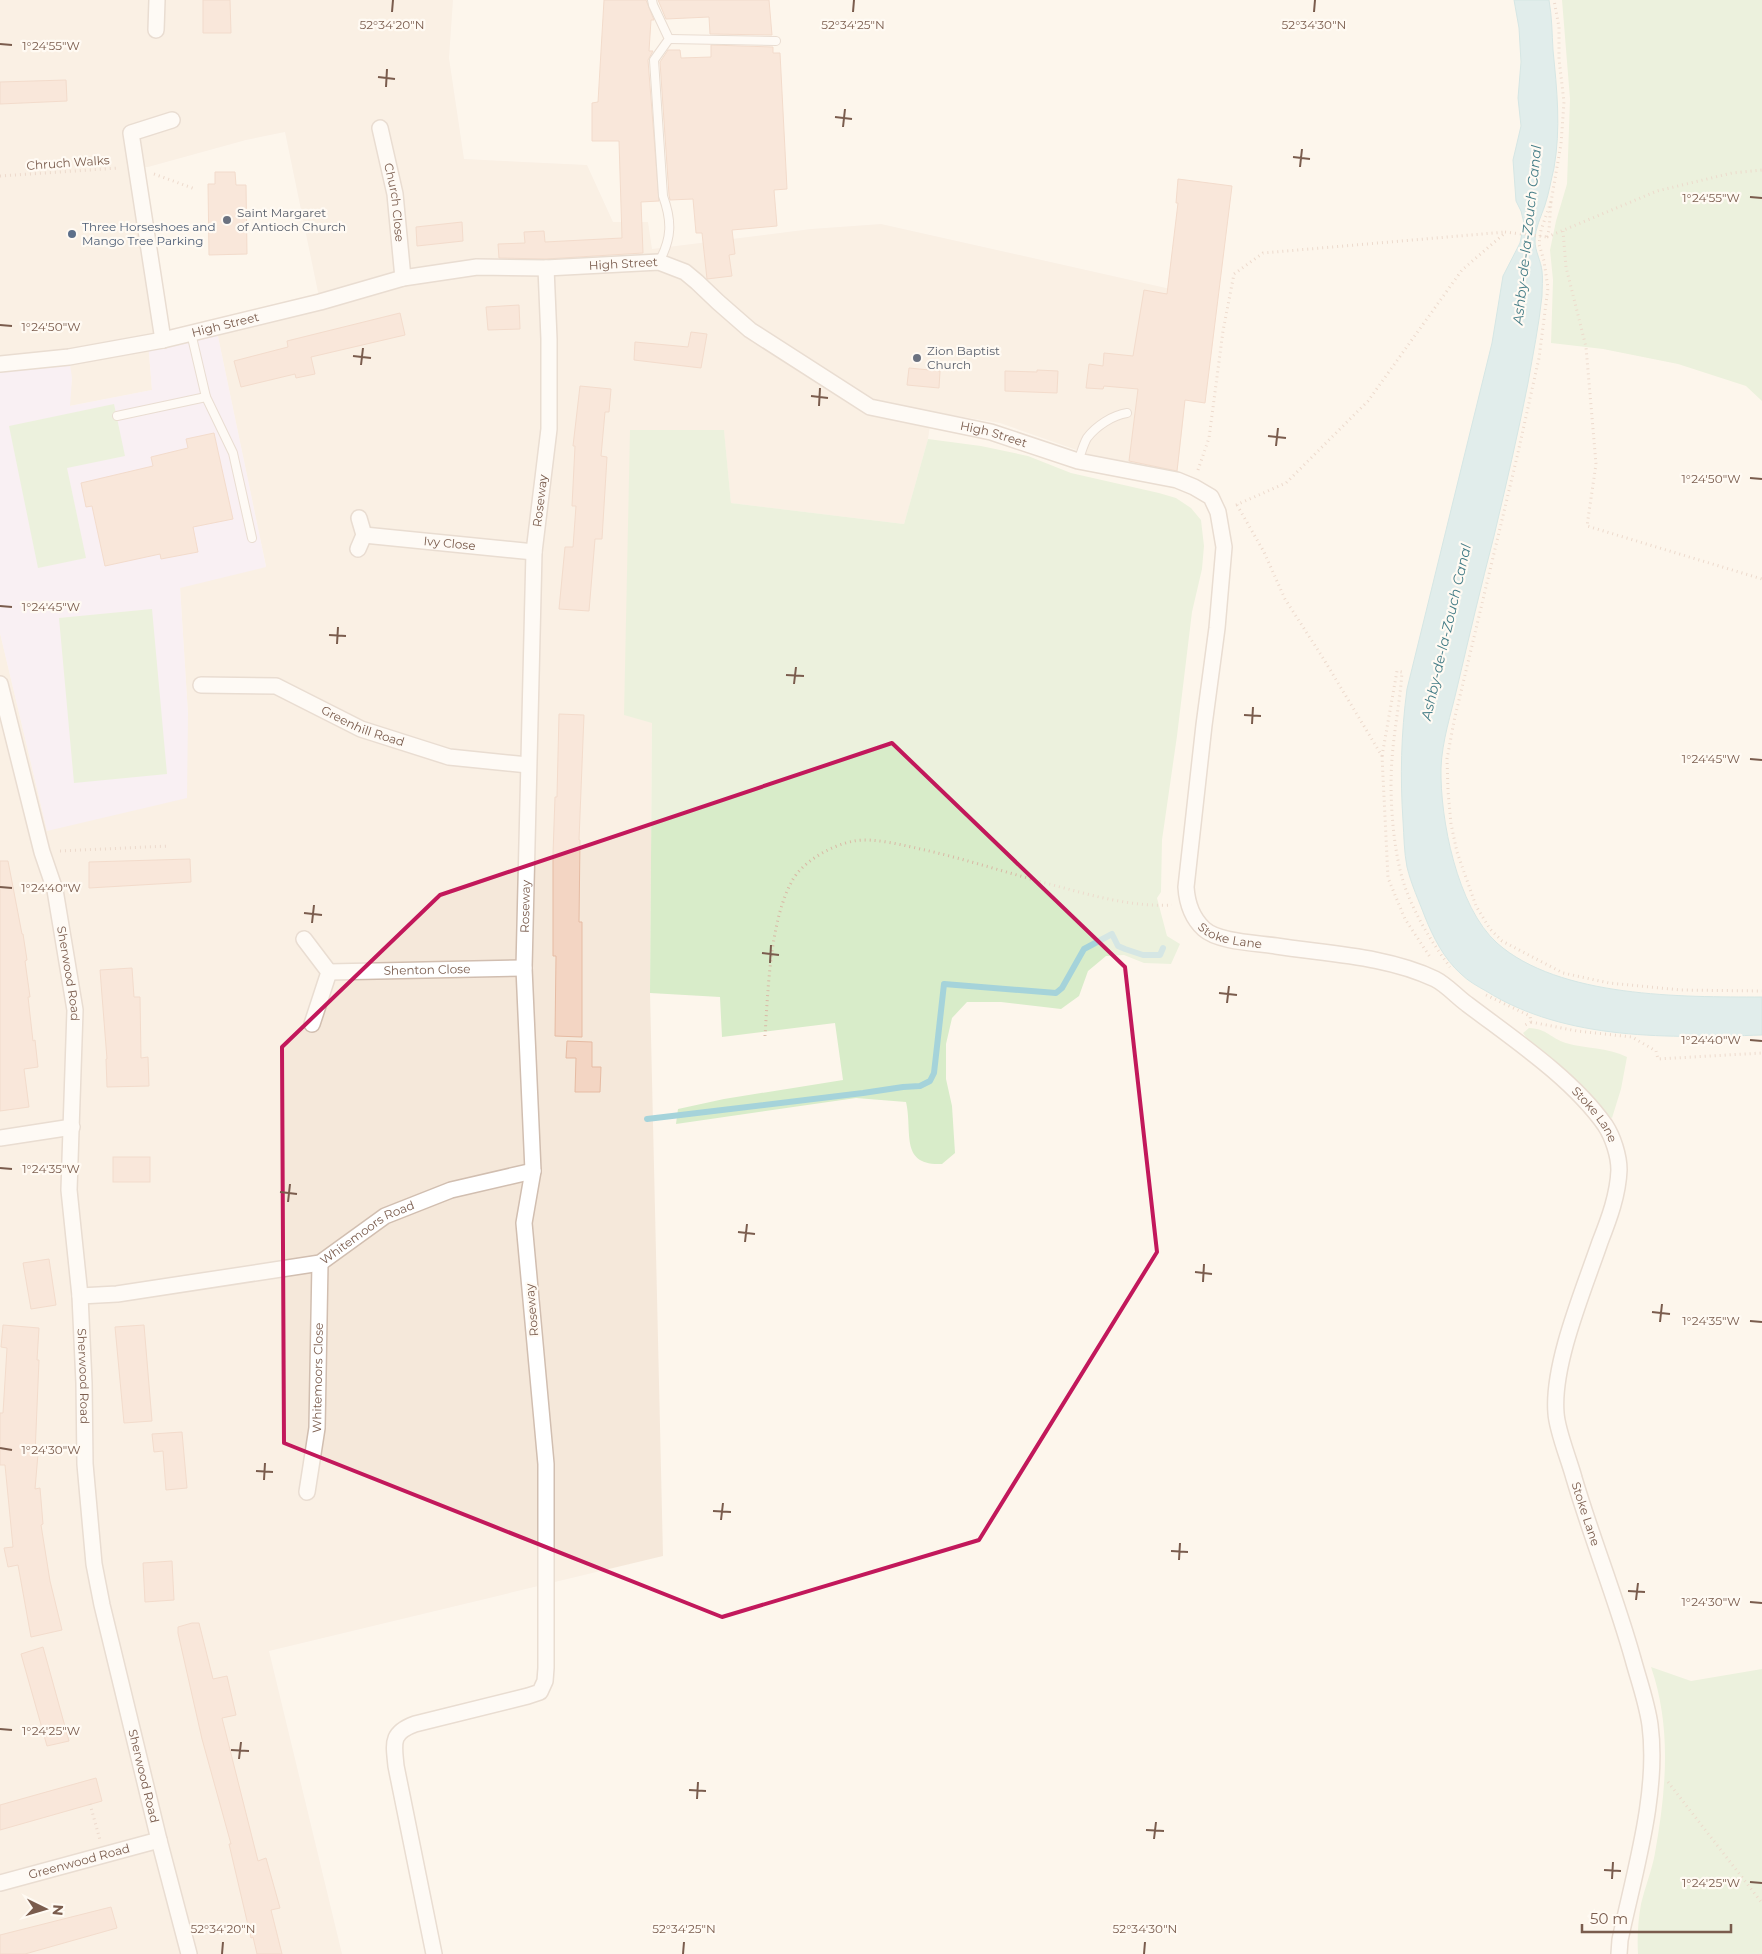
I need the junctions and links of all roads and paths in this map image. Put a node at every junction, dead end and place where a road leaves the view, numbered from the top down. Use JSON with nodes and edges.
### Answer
{"nodes":[{"id":1,"x":157,"y":0,"type":"edge"},
{"id":2,"x":652,"y":0,"type":"edge"},
{"id":3,"x":1554,"y":0,"type":"edge"},
{"id":4,"x":156,"y":30,"type":"dead end"},
{"id":5,"x":669,"y":39,"type":"junction"},
{"id":6,"x":776,"y":41,"type":"dead end"},
{"id":7,"x":172,"y":120,"type":"dead end"},
{"id":8,"x":380,"y":128,"type":"dead end"},
{"id":9,"x":136,"y":167,"type":"junction"},
{"id":10,"x":1762,"y":170,"type":"edge"},
{"id":11,"x":0,"y":176,"type":"edge"},
{"id":12,"x":195,"y":189,"type":"dead end"},
{"id":13,"x":1551,"y":202,"type":"junction"},
{"id":14,"x":1563,"y":230,"type":"junction"},
{"id":15,"x":1505,"y":232,"type":"junction"},
{"id":16,"x":1546,"y":237,"type":"junction"},
{"id":17,"x":659,"y":262,"type":"junction"},
{"id":18,"x":546,"y":268,"type":"junction"},
{"id":19,"x":403,"y":278,"type":"junction"},
{"id":20,"x":191,"y":333,"type":"junction"},
{"id":21,"x":163,"y":340,"type":"junction"},
{"id":22,"x":0,"y":364,"type":"edge"},
{"id":23,"x":206,"y":397,"type":"junction"},
{"id":24,"x":1127,"y":413,"type":"dead end"},
{"id":25,"x":117,"y":416,"type":"dead end"},
{"id":26,"x":1078,"y":461,"type":"junction"},
{"id":27,"x":1194,"y":487,"type":"junction"},
{"id":28,"x":1237,"y":505,"type":"junction"},
{"id":29,"x":1218,"y":512,"type":"junction"},
{"id":30,"x":359,"y":518,"type":"dead end"},
{"id":31,"x":252,"y":538,"type":"dead end"},
{"id":32,"x":534,"y":552,"type":"junction"},
{"id":33,"x":1762,"y":579,"type":"edge"},
{"id":34,"x":0,"y":684,"type":"edge"},
{"id":35,"x":201,"y":685,"type":"dead end"},
{"id":36,"x":1382,"y":756,"type":"junction"},
{"id":37,"x":528,"y":765,"type":"junction"},
{"id":38,"x":169,"y":846,"type":"dead end"},
{"id":39,"x":42,"y":852,"type":"junction"},
{"id":40,"x":1187,"y":904,"type":"junction"},
{"id":41,"x":304,"y":939,"type":"dead end"},
{"id":42,"x":1435,"y":965,"type":"dead end"},
{"id":43,"x":524,"y":968,"type":"junction"},
{"id":44,"x":1452,"y":969,"type":"dead end"},
{"id":45,"x":329,"y":972,"type":"junction"},
{"id":46,"x":1481,"y":991,"type":"dead end"},
{"id":47,"x":1762,"y":991,"type":"edge"},
{"id":48,"x":1530,"y":1016,"type":"dead end"},
{"id":49,"x":1531,"y":1022,"type":"dead end"},
{"id":50,"x":312,"y":1024,"type":"dead end"},
{"id":51,"x":765,"y":1036,"type":"dead end"},
{"id":52,"x":1762,"y":1053,"type":"edge"},
{"id":53,"x":72,"y":1127,"type":"junction"},
{"id":54,"x":0,"y":1138,"type":"edge"},
{"id":55,"x":533,"y":1171,"type":"junction"},
{"id":56,"x":320,"y":1263,"type":"junction"},
{"id":57,"x":80,"y":1296,"type":"junction"},
{"id":58,"x":307,"y":1492,"type":"dead end"},
{"id":59,"x":1651,"y":1777,"type":"junction"},
{"id":60,"x":90,"y":1804,"type":"dead end"},
{"id":61,"x":159,"y":1840,"type":"junction"},
{"id":62,"x":105,"y":1854,"type":"junction"},
{"id":63,"x":0,"y":1883,"type":"edge"},
{"id":64,"x":1762,"y":1903,"type":"edge"},
{"id":65,"x":189,"y":1954,"type":"edge"},
{"id":66,"x":434,"y":1954,"type":"edge"},
{"id":67,"x":1619,"y":1954,"type":"edge"}],
"edges":[{"from":1,"to":4,"type":"street"},
{"from":2,"to":5,"type":"lane"},
{"from":3,"to":13,"type":"path"},
{"from":5,"to":6,"type":"lane"},
{"from":5,"to":17,"type":"lane"},
{"from":7,"to":9,"type":"street"},
{"from":8,"to":19,"type":"street","name":"Church Close"},
{"from":9,"to":11,"type":"path","name":"Chruch Walks"},
{"from":9,"to":12,"type":"path"},
{"from":9,"to":21,"type":"street"},
{"from":10,"to":14,"type":"path"},
{"from":13,"to":16,"type":"path"},
{"from":13,"to":47,"type":"path"},
{"from":14,"to":16,"type":"path"},
{"from":14,"to":33,"type":"path"},
{"from":15,"to":16,"type":"path","bridge":true},
{"from":15,"to":27,"type":"path"},
{"from":15,"to":28,"type":"path"},
{"from":17,"to":18,"type":"street","name":"High Street"},
{"from":17,"to":26,"type":"street","name":"High Street"},
{"from":18,"to":19,"type":"street","name":"High Street"},
{"from":18,"to":32,"type":"street","name":"Roseway"},
{"from":19,"to":20,"type":"street","name":"High Street"},
{"from":20,"to":21,"type":"street","name":"High Street"},
{"from":20,"to":23,"type":"lane"},
{"from":21,"to":22,"type":"street","name":"High Street"},
{"from":23,"to":25,"type":"lane"},
{"from":23,"to":31,"type":"lane"},
{"from":24,"to":26,"type":"lane"},
{"from":26,"to":27,"type":"street","name":"High Street"},
{"from":27,"to":29,"type":"street","name":"High Street"},
{"from":28,"to":29,"type":"path"},
{"from":28,"to":36,"type":"path"},
{"from":29,"to":40,"type":"street"},
{"from":30,"to":32,"type":"street","name":"Ivy Close"},
{"from":32,"to":37,"type":"street","name":"Roseway"},
{"from":34,"to":39,"type":"street","name":"Sherwood Road"},
{"from":35,"to":37,"type":"street","name":"Greenhill Road"},
{"from":36,"to":42,"type":"path"},
{"from":36,"to":44,"type":"path"},
{"from":37,"to":43,"type":"street","name":"Roseway"},
{"from":38,"to":39,"type":"path"},
{"from":39,"to":53,"type":"street","name":"Sherwood Road"},
{"from":40,"to":51,"type":"path"},
{"from":40,"to":59,"type":"street","name":"Stoke Lane"},
{"from":41,"to":45,"type":"street"},
{"from":43,"to":45,"type":"street","name":"Shenton Close"},
{"from":43,"to":55,"type":"street","name":"Roseway"},
{"from":45,"to":50,"type":"street"},
{"from":46,"to":48,"type":"path"},
{"from":49,"to":52,"type":"path"},
{"from":53,"to":54,"type":"street"},
{"from":53,"to":57,"type":"street","name":"Sherwood Road"},
{"from":55,"to":56,"type":"street","name":"Whitemoors Road"},
{"from":55,"to":66,"type":"street","name":"Roseway"},
{"from":56,"to":57,"type":"street","name":"Whitemoors Road"},
{"from":56,"to":58,"type":"street","name":"Whitemoors Close"},
{"from":57,"to":61,"type":"street","name":"Sherwood Road"},
{"from":59,"to":64,"type":"path"},
{"from":59,"to":67,"type":"street","name":"Stoke Lane"},
{"from":60,"to":62,"type":"path"},
{"from":61,"to":62,"type":"street","name":"Greenwood Road"},
{"from":61,"to":65,"type":"street","name":"Sherwood Road"},
{"from":62,"to":63,"type":"street","name":"Greenwood Road"}]}
